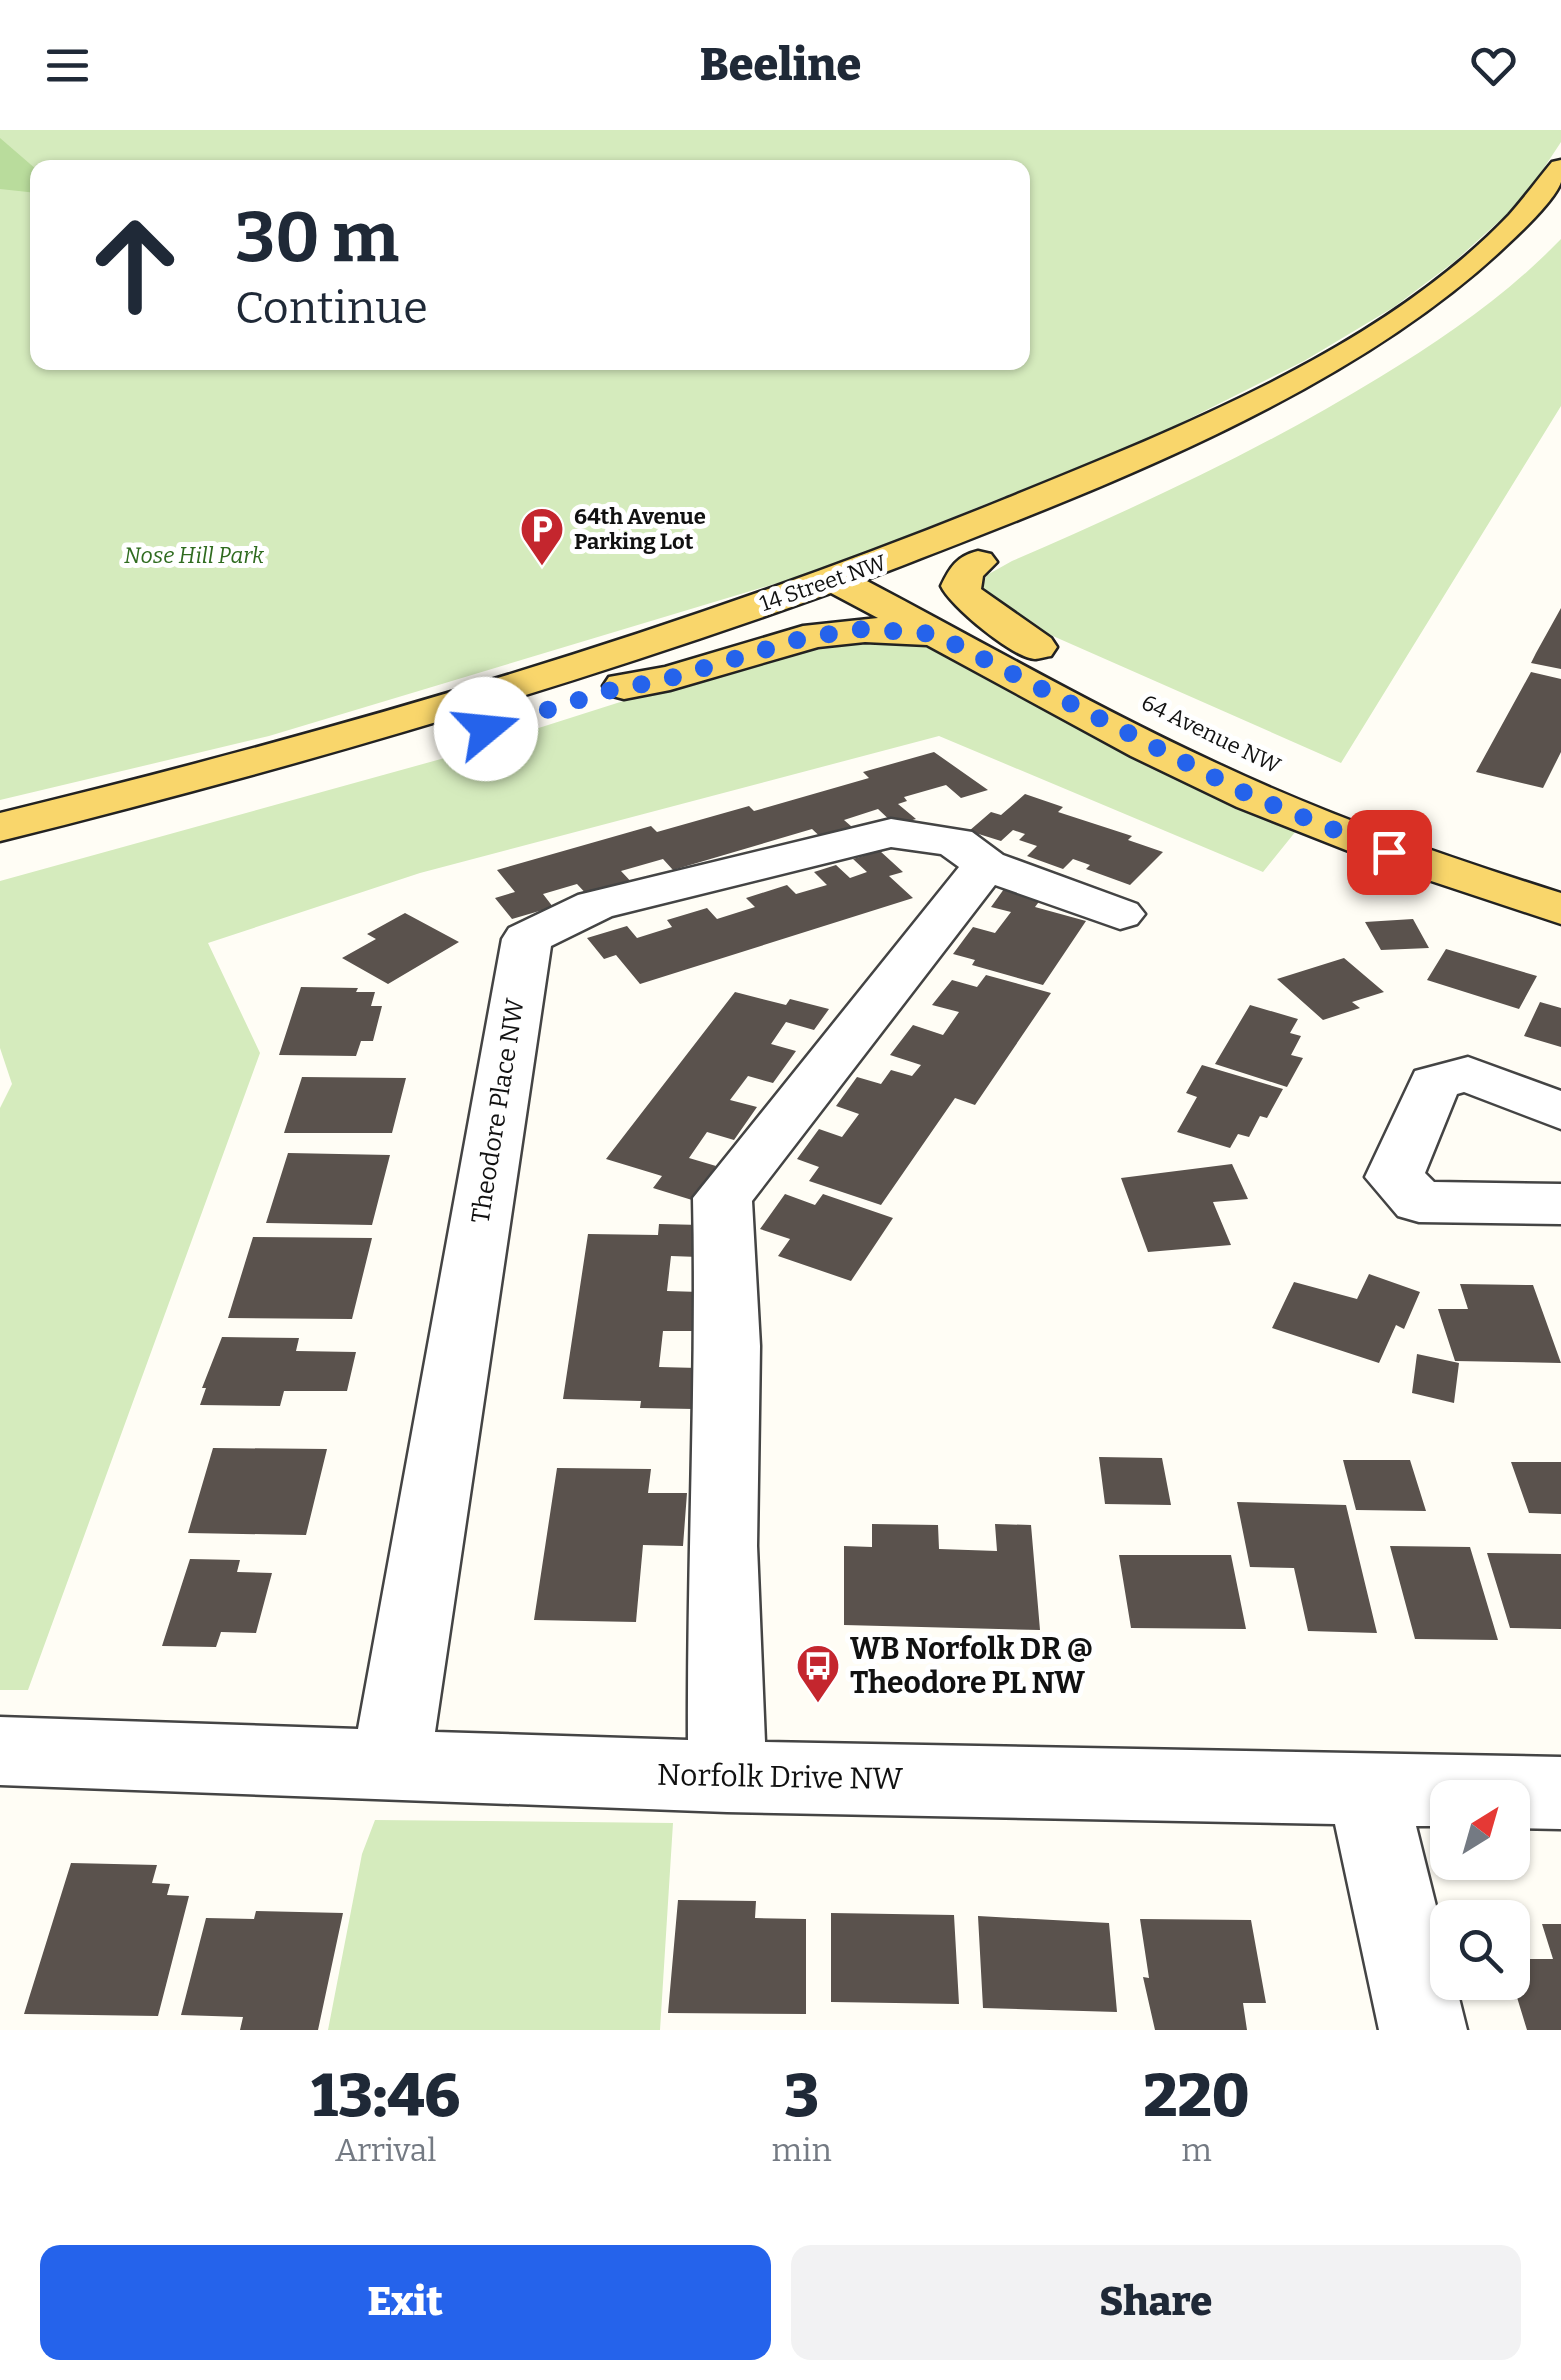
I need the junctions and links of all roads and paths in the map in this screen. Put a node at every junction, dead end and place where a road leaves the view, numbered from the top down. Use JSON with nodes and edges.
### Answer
{"nodes":[{"id":1,"x":1561,"y":166,"type":"edge"},
{"id":2,"x":1496,"y":284,"type":"dead end"},
{"id":3,"x":1304,"y":410,"type":"dead end"},
{"id":4,"x":834,"y":579,"type":"joint"},
{"id":5,"x":875,"y":583,"type":"junction"},
{"id":6,"x":916,"y":586,"type":"junction"},
{"id":7,"x":935,"y":634,"type":"junction"},
{"id":8,"x":1037,"y":647,"type":"junction"},
{"id":9,"x":624,"y":686,"type":"junction"},
{"id":10,"x":0,"y":827,"type":"edge"},
{"id":11,"x":986,"y":865,"type":"junction"},
{"id":12,"x":0,"y":866,"type":"edge"},
{"id":13,"x":1561,"y":869,"type":"edge"},
{"id":14,"x":1561,"y":908,"type":"edge"},
{"id":15,"x":1120,"y":914,"type":"dead end"},
{"id":16,"x":1561,"y":1111,"type":"edge"},
{"id":17,"x":1561,"y":1204,"type":"edge"},
{"id":18,"x":0,"y":1751,"type":"edge"},
{"id":19,"x":391,"y":1762,"type":"junction"},
{"id":20,"x":727,"y":1777,"type":"junction"},
{"id":21,"x":1367,"y":1789,"type":"junction"},
{"id":22,"x":1561,"y":1792,"type":"edge"},
{"id":23,"x":1422,"y":2030,"type":"edge"}],
"edges":[{"from":1,"to":5,"type":"main road","name":"14 Street NW"},
{"from":2,"to":3,"type":"main road"},
{"from":4,"to":5,"type":"main road","name":"64 Avenue NW"},
{"from":4,"to":10,"type":"main road","name":"14 Street NW"},
{"from":5,"to":6,"type":"main road","name":"14 Street NW"},
{"from":5,"to":7,"type":"main road","name":"64 Avenue NW"},
{"from":5,"to":9,"type":"main road","name":"14 Street NW"},
{"from":6,"to":8,"type":"main road","name":"64 Avenue NW"},
{"from":6,"to":8,"type":"main road","name":"14 Street NW"},
{"from":7,"to":9,"type":"main road"},
{"from":7,"to":14,"type":"main road","name":"64 Avenue NW"},
{"from":8,"to":13,"type":"main road","name":"64 Avenue NW"},
{"from":9,"to":12,"type":"main road","name":"14 Street NW"},
{"from":11,"to":15,"type":"street"},
{"from":11,"to":19,"type":"street","name":"Theodore Place NW"},
{"from":11,"to":20,"type":"street"},
{"from":16,"to":17,"type":"street"},
{"from":18,"to":19,"type":"street","name":"Norfolk Drive NW"},
{"from":19,"to":20,"type":"street","name":"Norfolk Drive NW"},
{"from":20,"to":21,"type":"street","name":"Norfolk Drive NW"},
{"from":21,"to":22,"type":"street","name":"Norfolk Drive NW"},
{"from":21,"to":23,"type":"street"}]}
